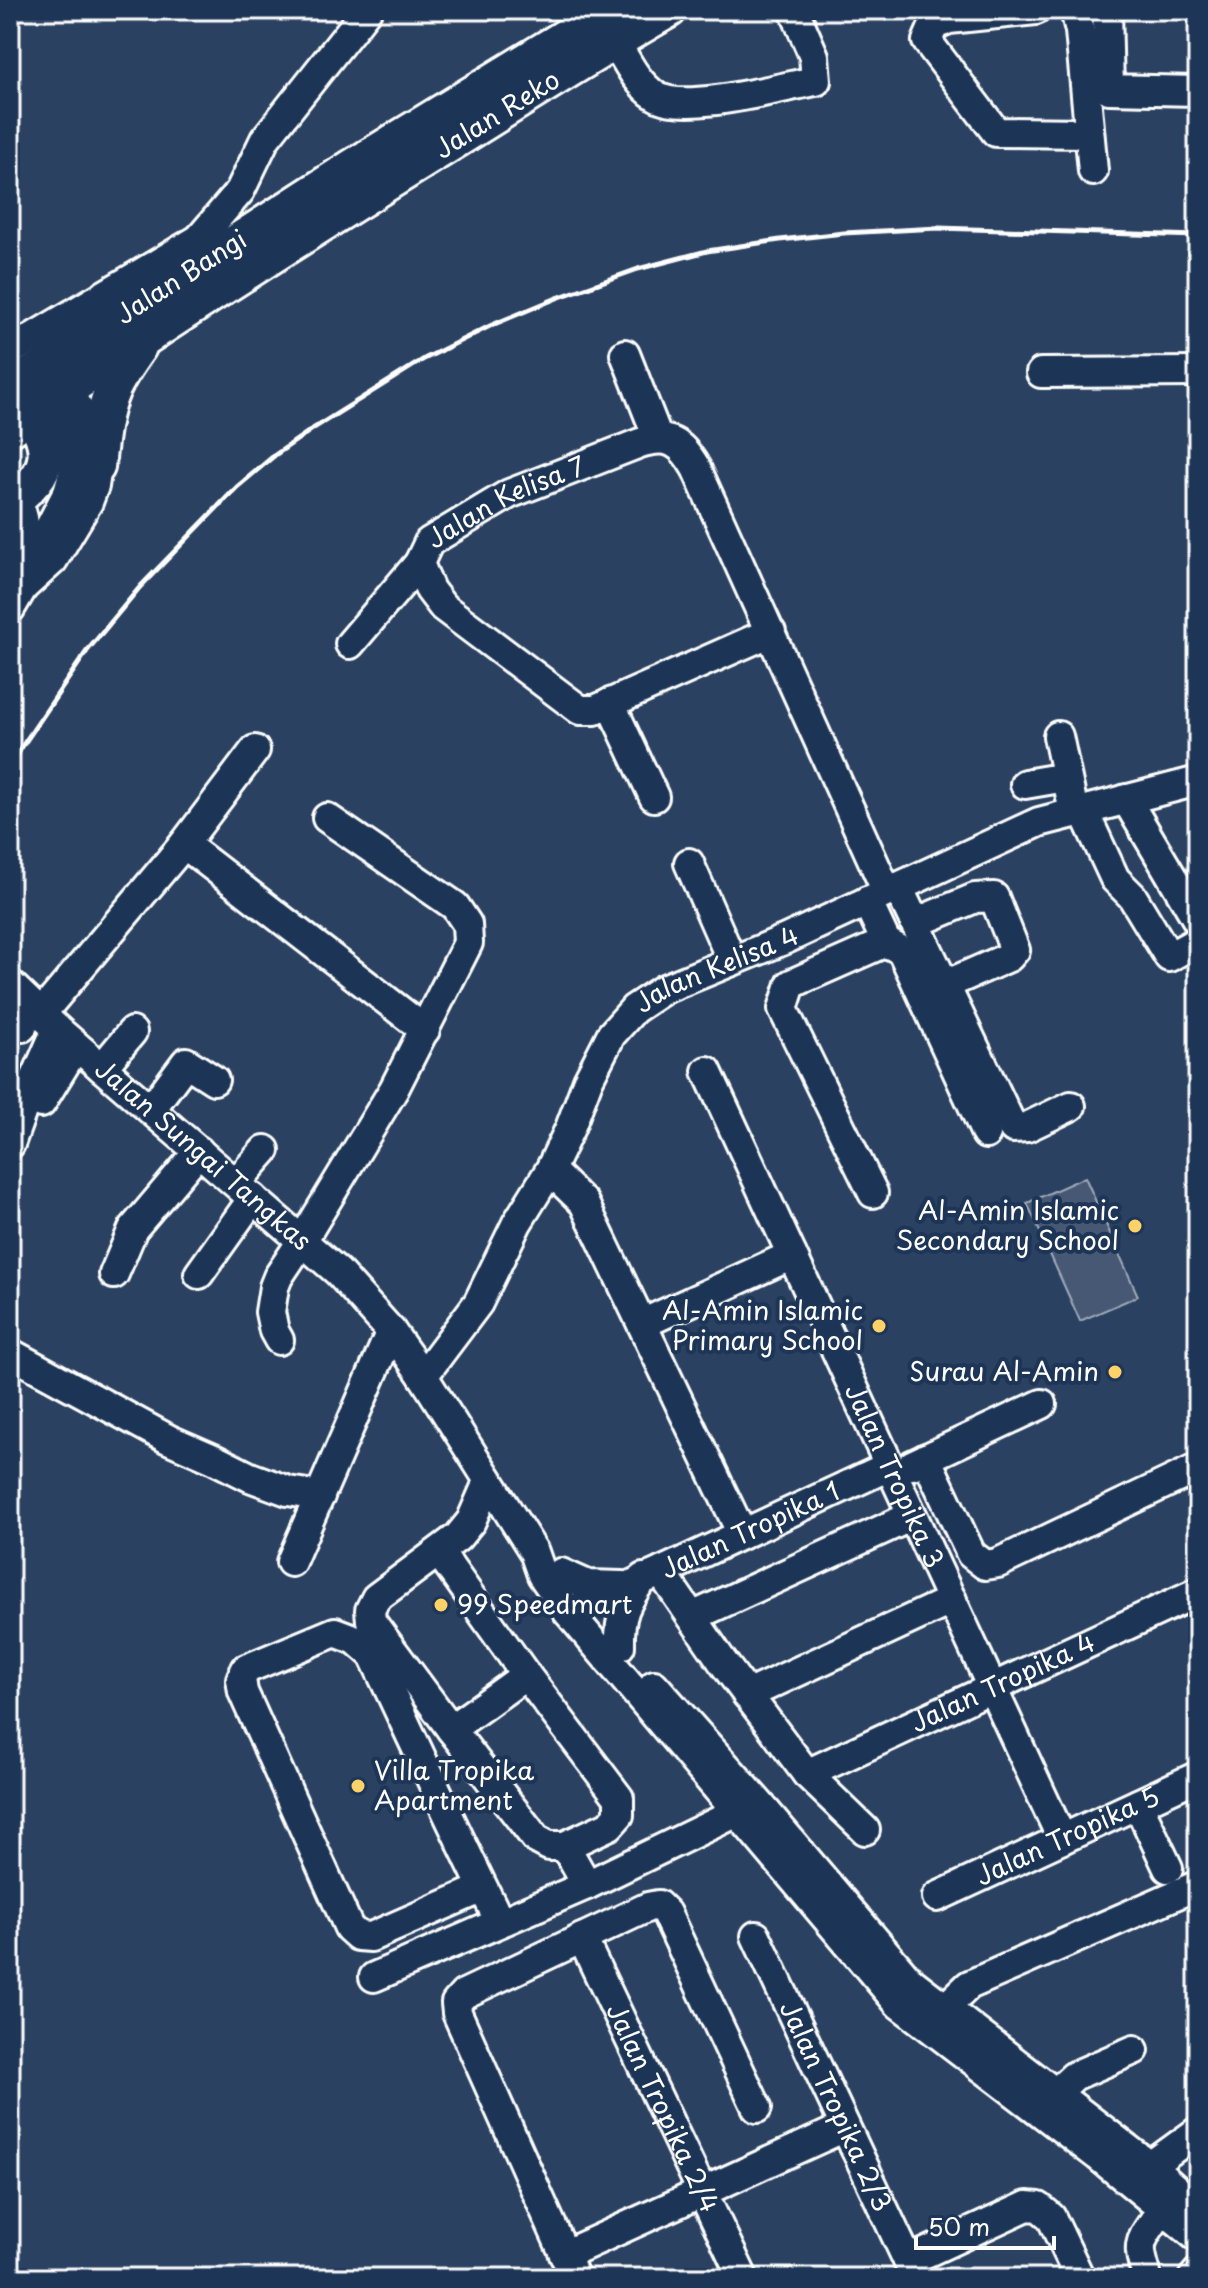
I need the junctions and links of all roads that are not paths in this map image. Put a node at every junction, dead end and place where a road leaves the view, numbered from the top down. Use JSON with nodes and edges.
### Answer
{"nodes":[{"id":1,"x":367,"y":10,"type":"edge"},
{"id":2,"x":669,"y":10,"type":"edge"},
{"id":3,"x":794,"y":10,"type":"edge"},
{"id":4,"x":1036,"y":10,"type":"edge"},
{"id":5,"x":1075,"y":10,"type":"edge"},
{"id":6,"x":1107,"y":10,"type":"edge"},
{"id":7,"x":612,"y":26,"type":"edge"},
{"id":8,"x":1198,"y":91,"type":"edge"},
{"id":9,"x":1088,"y":133,"type":"junction"},
{"id":10,"x":352,"y":167,"type":"joint"},
{"id":11,"x":1093,"y":171,"type":"dead end"},
{"id":12,"x":240,"y":191,"type":"junction"},
{"id":13,"x":326,"y":221,"type":"joint"},
{"id":14,"x":244,"y":236,"type":"junction"},
{"id":15,"x":199,"y":239,"type":"junction"},
{"id":16,"x":186,"y":273,"type":"junction"},
{"id":17,"x":104,"y":311,"type":"junction"},
{"id":18,"x":146,"y":337,"type":"junction"},
{"id":19,"x":625,"y":354,"type":"dead end"},
{"id":20,"x":1198,"y":372,"type":"edge"},
{"id":21,"x":1041,"y":373,"type":"dead end"},
{"id":22,"x":31,"y":388,"type":"edge"},
{"id":23,"x":658,"y":438,"type":"junction"},
{"id":24,"x":97,"y":467,"type":"junction"},
{"id":25,"x":12,"y":497,"type":"edge"},
{"id":26,"x":419,"y":563,"type":"junction"},
{"id":27,"x":14,"y":589,"type":"edge"},
{"id":28,"x":771,"y":632,"type":"junction"},
{"id":29,"x":350,"y":644,"type":"dead end"},
{"id":30,"x":610,"y":703,"type":"junction"},
{"id":31,"x":1058,"y":736,"type":"dead end"},
{"id":32,"x":255,"y":750,"type":"dead end"},
{"id":33,"x":1066,"y":777,"type":"junction"},
{"id":34,"x":1198,"y":781,"type":"edge"},
{"id":35,"x":1025,"y":784,"type":"dead end"},
{"id":36,"x":654,"y":797,"type":"dead end"},
{"id":37,"x":1126,"y":799,"type":"junction"},
{"id":38,"x":1078,"y":811,"type":"junction"},
{"id":39,"x":327,"y":818,"type":"dead end"},
{"id":40,"x":184,"y":844,"type":"junction"},
{"id":41,"x":689,"y":863,"type":"dead end"},
{"id":42,"x":884,"y":893,"type":"junction"},
{"id":43,"x":1198,"y":921,"type":"edge"},
{"id":44,"x":915,"y":923,"type":"junction"},
{"id":45,"x":1198,"y":941,"type":"edge"},
{"id":46,"x":886,"y":942,"type":"junction"},
{"id":47,"x":732,"y":961,"type":"junction"},
{"id":48,"x":10,"y":984,"type":"edge"},
{"id":49,"x":945,"y":985,"type":"junction"},
{"id":50,"x":41,"y":1026,"type":"edge"},
{"id":51,"x":425,"y":1030,"type":"junction"},
{"id":52,"x":132,"y":1032,"type":"dead end"},
{"id":53,"x":102,"y":1068,"type":"junction"},
{"id":54,"x":707,"y":1071,"type":"dead end"},
{"id":55,"x":214,"y":1080,"type":"dead end"},
{"id":56,"x":40,"y":1106,"type":"dead end"},
{"id":57,"x":1071,"y":1106,"type":"dead end"},
{"id":58,"x":151,"y":1109,"type":"junction"},
{"id":59,"x":986,"y":1134,"type":"dead end"},
{"id":60,"x":10,"y":1144,"type":"edge"},
{"id":61,"x":263,"y":1149,"type":"dead end"},
{"id":62,"x":199,"y":1151,"type":"junction"},
{"id":63,"x":550,"y":1170,"type":"junction"},
{"id":64,"x":244,"y":1191,"type":"junction"},
{"id":65,"x":873,"y":1193,"type":"dead end"},
{"id":66,"x":302,"y":1241,"type":"junction"},
{"id":67,"x":792,"y":1255,"type":"junction"},
{"id":68,"x":114,"y":1274,"type":"dead end"},
{"id":69,"x":199,"y":1274,"type":"dead end"},
{"id":70,"x":642,"y":1324,"type":"junction"},
{"id":71,"x":396,"y":1337,"type":"junction"},
{"id":72,"x":279,"y":1340,"type":"dead end"},
{"id":73,"x":10,"y":1353,"type":"edge"},
{"id":74,"x":423,"y":1376,"type":"junction"},
{"id":75,"x":1042,"y":1404,"type":"dead end"},
{"id":76,"x":926,"y":1458,"type":"junction"},
{"id":77,"x":1198,"y":1468,"type":"edge"},
{"id":78,"x":891,"y":1470,"type":"junction"},
{"id":79,"x":488,"y":1482,"type":"junction"},
{"id":80,"x":320,"y":1496,"type":"junction"},
{"id":81,"x":912,"y":1516,"type":"junction"},
{"id":82,"x":742,"y":1534,"type":"junction"},
{"id":83,"x":439,"y":1552,"type":"junction"},
{"id":84,"x":534,"y":1552,"type":"junction"},
{"id":85,"x":291,"y":1562,"type":"dead end"},
{"id":86,"x":561,"y":1573,"type":"junction"},
{"id":87,"x":643,"y":1578,"type":"junction"},
{"id":88,"x":1198,"y":1592,"type":"edge"},
{"id":89,"x":952,"y":1600,"type":"junction"},
{"id":90,"x":576,"y":1608,"type":"junction"},
{"id":91,"x":692,"y":1617,"type":"junction"},
{"id":92,"x":620,"y":1646,"type":"junction"},
{"id":93,"x":526,"y":1675,"type":"junction"},
{"id":94,"x":992,"y":1688,"type":"junction"},
{"id":95,"x":747,"y":1695,"type":"junction"},
{"id":96,"x":451,"y":1729,"type":"junction"},
{"id":97,"x":807,"y":1774,"type":"junction"},
{"id":98,"x":1198,"y":1776,"type":"edge"},
{"id":99,"x":1138,"y":1804,"type":"junction"},
{"id":100,"x":747,"y":1807,"type":"junction"},
{"id":101,"x":865,"y":1830,"type":"dead end"},
{"id":102,"x":1062,"y":1839,"type":"junction"},
{"id":103,"x":565,"y":1846,"type":"junction"},
{"id":104,"x":1168,"y":1868,"type":"dead end"},
{"id":105,"x":587,"y":1885,"type":"junction"},
{"id":106,"x":1198,"y":1885,"type":"edge"},
{"id":107,"x":483,"y":1888,"type":"junction"},
{"id":108,"x":937,"y":1897,"type":"dead end"},
{"id":109,"x":453,"y":1901,"type":"junction"},
{"id":110,"x":500,"y":1922,"type":"junction"},
{"id":111,"x":469,"y":1935,"type":"junction"},
{"id":112,"x":756,"y":1936,"type":"dead end"},
{"id":113,"x":582,"y":1938,"type":"junction"},
{"id":114,"x":374,"y":1977,"type":"dead end"},
{"id":115,"x":945,"y":2008,"type":"junction"},
{"id":116,"x":1134,"y":2050,"type":"dead end"},
{"id":117,"x":1051,"y":2105,"type":"junction"},
{"id":118,"x":757,"y":2108,"type":"dead end"},
{"id":119,"x":845,"y":2127,"type":"junction"},
{"id":120,"x":1198,"y":2131,"type":"edge"},
{"id":121,"x":1150,"y":2166,"type":"junction"},
{"id":122,"x":702,"y":2192,"type":"junction"},
{"id":123,"x":1198,"y":2209,"type":"edge"},
{"id":124,"x":1154,"y":2221,"type":"junction"},
{"id":125,"x":1198,"y":2238,"type":"edge"},
{"id":126,"x":1198,"y":2262,"type":"edge"},
{"id":127,"x":570,"y":2266,"type":"edge"},
{"id":128,"x":912,"y":2270,"type":"edge"},
{"id":129,"x":1198,"y":2272,"type":"edge"},
{"id":130,"x":1146,"y":2273,"type":"dead end"},
{"id":131,"x":1073,"y":2276,"type":"edge"},
{"id":132,"x":743,"y":2278,"type":"edge"},
{"id":133,"x":1193,"y":2278,"type":"edge"}],
"edges":[{"from":1,"to":12,"type":"street"},
{"from":2,"to":7,"type":"main road","name":"Jalan Reko"},
{"from":3,"to":7,"type":"street"},
{"from":4,"to":9,"type":"street"},
{"from":5,"to":9,"type":"street"},
{"from":6,"to":8,"type":"street"},
{"from":7,"to":10,"type":"main road","name":"Jalan Reko"},
{"from":7,"to":13,"type":"main road","name":"Jalan Reko"},
{"from":9,"to":11,"type":"street"},
{"from":10,"to":14,"type":"main road","name":"Jalan Bangi"},
{"from":12,"to":14,"type":"street"},
{"from":12,"to":15,"type":"street"},
{"from":13,"to":18,"type":"main road","name":"Jalan Bangi"},
{"from":14,"to":16,"type":"main road","name":"Jalan Bangi"},
{"from":15,"to":16,"type":"street"},
{"from":15,"to":17,"type":"street"},
{"from":16,"to":17,"type":"main road","name":"Jalan Bangi"},
{"from":17,"to":22,"type":"main road","name":"Jalan Bangi"},
{"from":18,"to":22,"type":"main road","name":"Jalan Bangi"},
{"from":18,"to":24,"type":"main road"},
{"from":19,"to":23,"type":"street"},
{"from":20,"to":21,"type":"street"},
{"from":22,"to":24,"type":"street"},
{"from":22,"to":25,"type":"main road"},
{"from":22,"to":27,"type":"street"},
{"from":23,"to":26,"type":"street","name":"Jalan Kelisa 7"},
{"from":23,"to":28,"type":"street"},
{"from":24,"to":27,"type":"street"},
{"from":25,"to":27,"type":"main road"},
{"from":26,"to":29,"type":"street"},
{"from":26,"to":30,"type":"street","name":"Jalan Kelisa 7"},
{"from":28,"to":30,"type":"street","name":"Jalan Kelisa 7"},
{"from":28,"to":42,"type":"street"},
{"from":30,"to":36,"type":"street"},
{"from":31,"to":33,"type":"street"},
{"from":32,"to":40,"type":"street"},
{"from":33,"to":35,"type":"street"},
{"from":33,"to":38,"type":"street"},
{"from":34,"to":37,"type":"street","name":"Jalan Kelisa 4"},
{"from":37,"to":38,"type":"street","name":"Jalan Kelisa 4"},
{"from":37,"to":43,"type":"street"},
{"from":38,"to":42,"type":"street","name":"Jalan Kelisa 4"},
{"from":38,"to":45,"type":"street"},
{"from":39,"to":51,"type":"street"},
{"from":40,"to":50,"type":"street"},
{"from":40,"to":51,"type":"street"},
{"from":41,"to":47,"type":"street"},
{"from":42,"to":44,"type":"street"},
{"from":42,"to":46,"type":"street"},
{"from":42,"to":47,"type":"street","name":"Jalan Kelisa 4"},
{"from":44,"to":49,"type":"street"},
{"from":44,"to":49,"type":"street"},
{"from":46,"to":59,"type":"street"},
{"from":46,"to":65,"type":"street"},
{"from":47,"to":63,"type":"street","name":"Jalan Kelisa 4"},
{"from":48,"to":50,"type":"street","name":"Jalan Sungai Tangkas"},
{"from":49,"to":57,"type":"street"},
{"from":50,"to":53,"type":"street","name":"Jalan Sungai Tangkas"},
{"from":50,"to":56,"type":"street"},
{"from":50,"to":60,"type":"street"},
{"from":51,"to":66,"type":"street"},
{"from":52,"to":53,"type":"street"},
{"from":53,"to":58,"type":"street","name":"Jalan Sungai Tangkas"},
{"from":54,"to":67,"type":"street","name":"Jalan Tropika 3"},
{"from":55,"to":58,"type":"street"},
{"from":58,"to":62,"type":"street","name":"Jalan Sungai Tangkas"},
{"from":61,"to":64,"type":"street"},
{"from":62,"to":64,"type":"street","name":"Jalan Sungai Tangkas"},
{"from":62,"to":68,"type":"street"},
{"from":63,"to":70,"type":"street"},
{"from":63,"to":74,"type":"street","name":"Jalan Kelisa 4"},
{"from":64,"to":66,"type":"street","name":"Jalan Sungai Tangkas"},
{"from":64,"to":69,"type":"street"},
{"from":66,"to":71,"type":"street","name":"Jalan Sungai Tangkas"},
{"from":66,"to":72,"type":"street"},
{"from":67,"to":70,"type":"street"},
{"from":67,"to":78,"type":"street","name":"Jalan Tropika 3"},
{"from":70,"to":82,"type":"street"},
{"from":71,"to":74,"type":"street","name":"Jalan Sungai Tangkas"},
{"from":71,"to":80,"type":"street"},
{"from":73,"to":80,"type":"street"},
{"from":74,"to":79,"type":"street","name":"Jalan Sungai Tangkas"},
{"from":75,"to":76,"type":"street","name":"Jalan Tropika 1"},
{"from":76,"to":77,"type":"street"},
{"from":76,"to":78,"type":"street","name":"Jalan Tropika 1"},
{"from":78,"to":81,"type":"street","name":"Jalan Tropika 3"},
{"from":78,"to":82,"type":"street","name":"Jalan Tropika 1"},
{"from":79,"to":83,"type":"street"},
{"from":79,"to":84,"type":"street","name":"Jalan Sungai Tangkas"},
{"from":80,"to":85,"type":"street"},
{"from":81,"to":89,"type":"street","name":"Jalan Tropika 3"},
{"from":81,"to":91,"type":"street"},
{"from":82,"to":87,"type":"street","name":"Jalan Tropika 1"},
{"from":83,"to":93,"type":"street"},
{"from":83,"to":96,"type":"street"},
{"from":84,"to":86,"type":"street"},
{"from":84,"to":90,"type":"street"},
{"from":86,"to":87,"type":"street"},
{"from":86,"to":90,"type":"street"},
{"from":87,"to":90,"type":"street","name":"Jalan Tropika 1"},
{"from":87,"to":91,"type":"street"},
{"from":87,"to":92,"type":"street"},
{"from":88,"to":94,"type":"street","name":"Jalan Tropika 4"},
{"from":89,"to":94,"type":"street","name":"Jalan Tropika 3"},
{"from":89,"to":95,"type":"street"},
{"from":90,"to":92,"type":"street"},
{"from":90,"to":100,"type":"street"},
{"from":91,"to":95,"type":"street"},
{"from":92,"to":100,"type":"street"},
{"from":93,"to":96,"type":"street"},
{"from":93,"to":103,"type":"street"},
{"from":94,"to":97,"type":"street","name":"Jalan Tropika 4"},
{"from":94,"to":102,"type":"street","name":"Jalan Tropika 3"},
{"from":95,"to":97,"type":"street"},
{"from":96,"to":103,"type":"street"},
{"from":97,"to":101,"type":"street"},
{"from":98,"to":99,"type":"street","name":"Jalan Tropika 5"},
{"from":99,"to":102,"type":"street","name":"Jalan Tropika 5"},
{"from":99,"to":104,"type":"street"},
{"from":100,"to":105,"type":"street"},
{"from":100,"to":115,"type":"street"},
{"from":100,"to":117,"type":"street"},
{"from":102,"to":108,"type":"street","name":"Jalan Tropika 5"},
{"from":103,"to":105,"type":"street"},
{"from":105,"to":110,"type":"street"},
{"from":106,"to":115,"type":"street"},
{"from":107,"to":109,"type":"street"},
{"from":107,"to":109,"type":"street"},
{"from":107,"to":110,"type":"street"},
{"from":109,"to":111,"type":"street"},
{"from":110,"to":111,"type":"street"},
{"from":111,"to":114,"type":"street"},
{"from":112,"to":119,"type":"street","name":"Jalan Tropika 2/3"},
{"from":113,"to":118,"type":"street"},
{"from":113,"to":122,"type":"street","name":"Jalan Tropika 2/4"},
{"from":113,"to":127,"type":"street"},
{"from":115,"to":117,"type":"street"},
{"from":116,"to":117,"type":"street"},
{"from":117,"to":121,"type":"street"},
{"from":117,"to":124,"type":"street"},
{"from":117,"to":125,"type":"street"},
{"from":119,"to":122,"type":"street"},
{"from":119,"to":128,"type":"street","name":"Jalan Tropika 2/3"},
{"from":120,"to":121,"type":"street"},
{"from":121,"to":123,"type":"street"},
{"from":122,"to":127,"type":"street"},
{"from":122,"to":132,"type":"street","name":"Jalan Tropika 2/4"},
{"from":124,"to":126,"type":"street"},
{"from":124,"to":130,"type":"street"},
{"from":128,"to":131,"type":"street"},
{"from":129,"to":133,"type":"street"}]}
